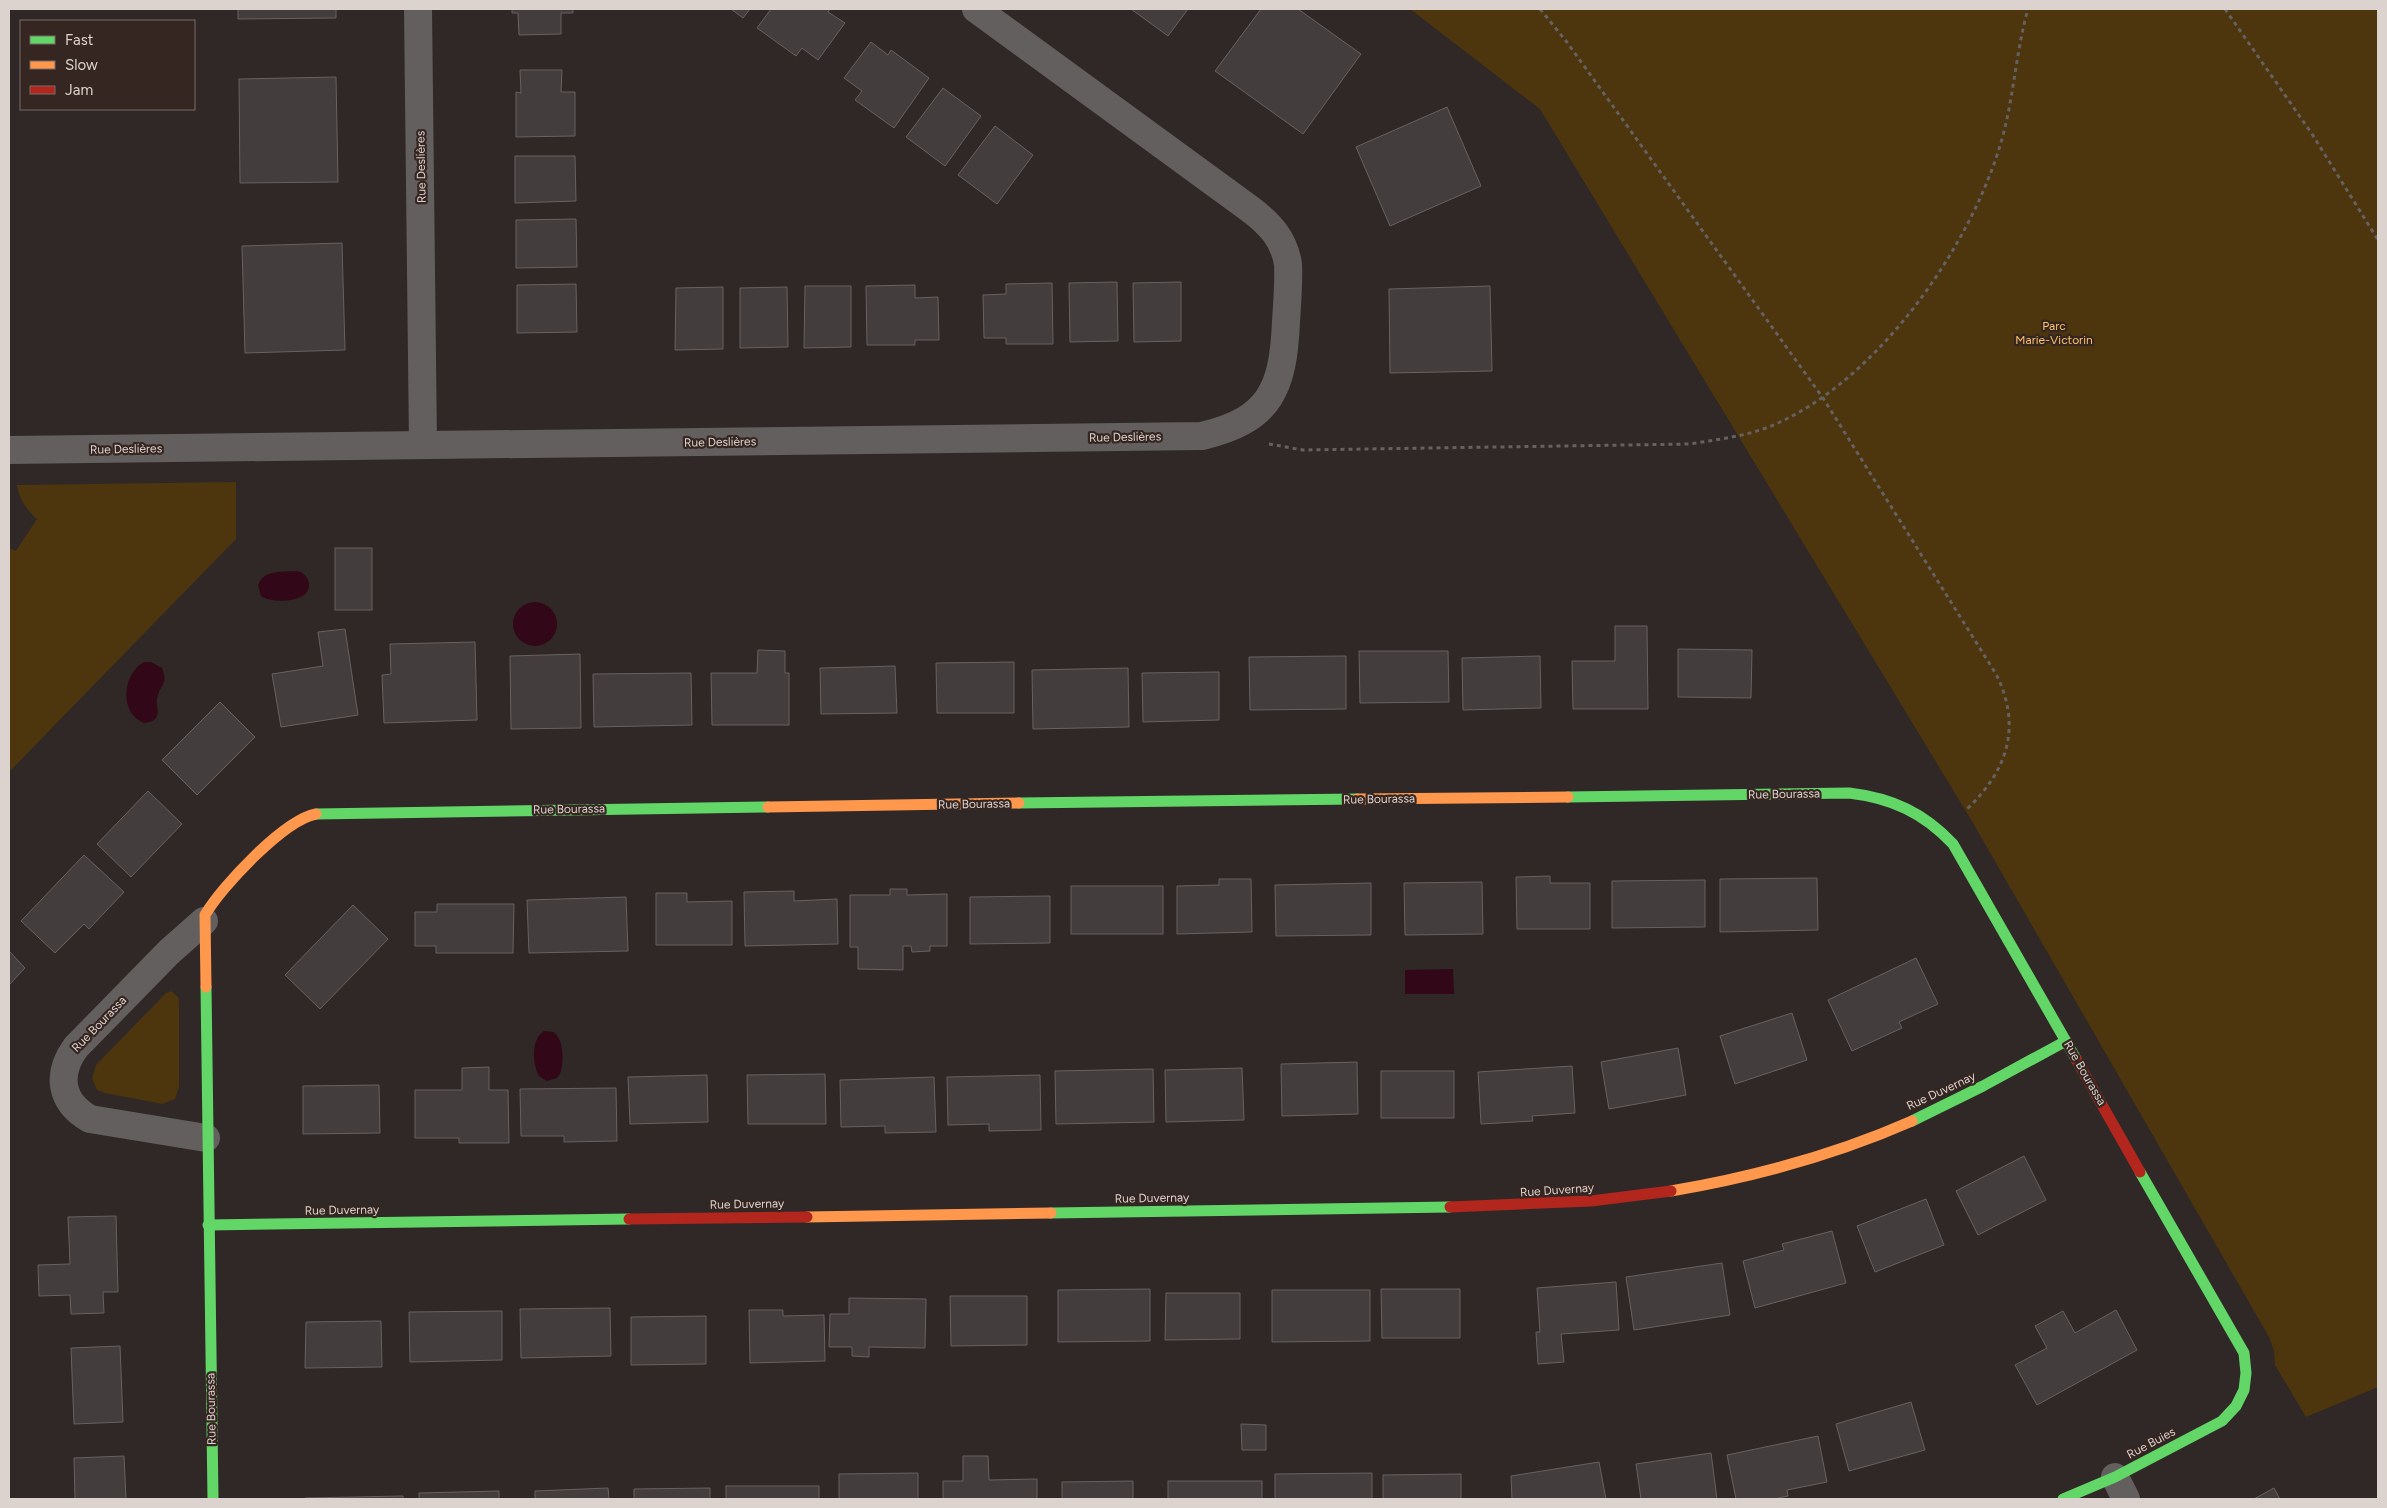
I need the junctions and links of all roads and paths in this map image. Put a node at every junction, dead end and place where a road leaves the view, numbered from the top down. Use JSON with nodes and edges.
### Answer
{"nodes":[{"id":1,"x":418,"y":9,"type":"edge"},
{"id":2,"x":976,"y":9,"type":"edge"},
{"id":3,"x":1540,"y":9,"type":"edge"},
{"id":4,"x":2028,"y":9,"type":"edge"},
{"id":5,"x":2226,"y":9,"type":"edge"},
{"id":6,"x":2378,"y":240,"type":"edge"},
{"id":7,"x":1823,"y":398,"type":"junction"},
{"id":8,"x":1266,"y":443,"type":"dead end"},
{"id":9,"x":423,"y":445,"type":"junction"},
{"id":10,"x":9,"y":450,"type":"edge"},
{"id":11,"x":1962,"y":814,"type":"dead end"},
{"id":12,"x":204,"y":921,"type":"junction"},
{"id":13,"x":2066,"y":1041,"type":"junction"},
{"id":14,"x":206,"y":1138,"type":"junction"},
{"id":15,"x":208,"y":1225,"type":"junction"},
{"id":16,"x":2242,"y":1397,"type":"joint"},
{"id":17,"x":2121,"y":1488,"type":"edge"},
{"id":18,"x":213,"y":1499,"type":"edge"},
{"id":19,"x":2063,"y":1499,"type":"edge"}],
"edges":[{"from":1,"to":9,"type":"street","name":"Rue Deslières"},
{"from":2,"to":9,"type":"street","name":"Rue Deslières"},
{"from":3,"to":7,"type":"path"},
{"from":4,"to":7,"type":"path"},
{"from":5,"to":6,"type":"path"},
{"from":7,"to":8,"type":"path"},
{"from":7,"to":11,"type":"path"},
{"from":9,"to":10,"type":"street","name":"Rue Deslières"},
{"from":12,"to":13,"type":"street","name":"Rue Bourassa"},
{"from":12,"to":14,"type":"street","name":"Rue Bourassa"},
{"from":12,"to":14,"type":"street","name":"Rue Bourassa"},
{"from":13,"to":15,"type":"street","name":"Rue Duvernay"},
{"from":13,"to":16,"type":"street","name":"Rue Bourassa"},
{"from":14,"to":15,"type":"street","name":"Rue Bourassa"},
{"from":15,"to":18,"type":"street","name":"Rue Bourassa"},
{"from":16,"to":17,"type":"street","name":"Rue Buies"},
{"from":17,"to":19,"type":"street","name":"Rue Buies"}]}
